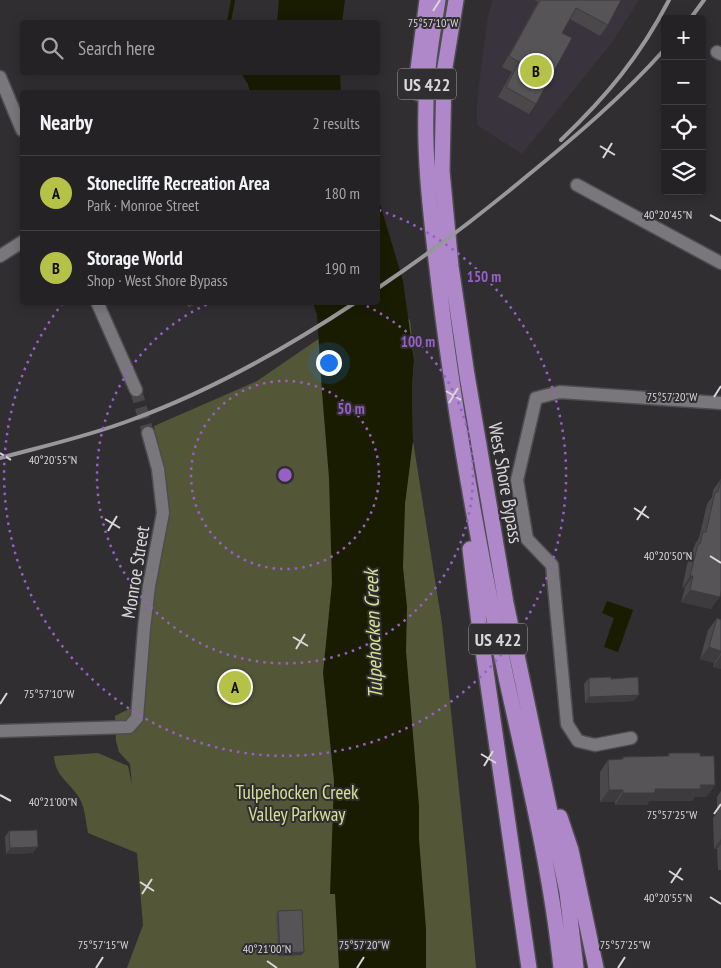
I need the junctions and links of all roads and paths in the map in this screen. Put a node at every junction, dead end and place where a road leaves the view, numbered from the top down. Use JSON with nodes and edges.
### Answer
{"nodes":[{"id":1,"x":427,"y":0,"type":"edge"},
{"id":2,"x":438,"y":0,"type":"edge"},
{"id":3,"x":456,"y":0,"type":"edge"},
{"id":4,"x":466,"y":0,"type":"edge"},
{"id":5,"x":0,"y":77,"type":"edge"},
{"id":6,"x":443,"y":117,"type":"junction"},
{"id":7,"x":20,"y":125,"type":"edge"},
{"id":8,"x":426,"y":170,"type":"junction"},
{"id":9,"x":577,"y":185,"type":"dead end"},
{"id":10,"x":20,"y":243,"type":"edge"},
{"id":11,"x":0,"y":256,"type":"edge"},
{"id":12,"x":721,"y":263,"type":"edge"},
{"id":13,"x":98,"y":305,"type":"edge"},
{"id":14,"x":442,"y":309,"type":"junction"},
{"id":15,"x":136,"y":390,"type":"tunnel mouth"},
{"id":16,"x":721,"y":403,"type":"edge"},
{"id":17,"x":148,"y":433,"type":"tunnel mouth"},
{"id":18,"x":0,"y":731,"type":"edge"},
{"id":19,"x":631,"y":738,"type":"dead end"},
{"id":20,"x":537,"y":750,"type":"junction"},
{"id":21,"x":529,"y":968,"type":"edge"},
{"id":22,"x":561,"y":968,"type":"edge"},
{"id":23,"x":576,"y":968,"type":"edge"},
{"id":24,"x":596,"y":968,"type":"edge"}],
"edges":[{"from":1,"to":8,"type":"highway"},
{"from":2,"to":8,"type":"highway","name":"West Shore Bypass","number":"US 422"},
{"from":3,"to":6,"type":"highway","name":"West Shore Bypass","number":"US 422"},
{"from":4,"to":6,"type":"highway"},
{"from":5,"to":7,"type":"street"},
{"from":6,"to":20,"type":"highway","name":"West Shore Bypass","number":"US 422"},
{"from":8,"to":14,"type":"highway","name":"West Shore Bypass","number":"US 422"},
{"from":9,"to":12,"type":"street"},
{"from":10,"to":11,"type":"street"},
{"from":13,"to":15,"type":"street"},
{"from":14,"to":21,"type":"highway"},
{"from":14,"to":22,"type":"highway","name":"West Shore Bypass","number":"US 422"},
{"from":16,"to":19,"type":"street"},
{"from":17,"to":18,"type":"street","name":"Monroe Street"},
{"from":20,"to":23,"type":"highway","name":"West Shore Bypass"},
{"from":20,"to":24,"type":"highway","number":"US 422"}]}
